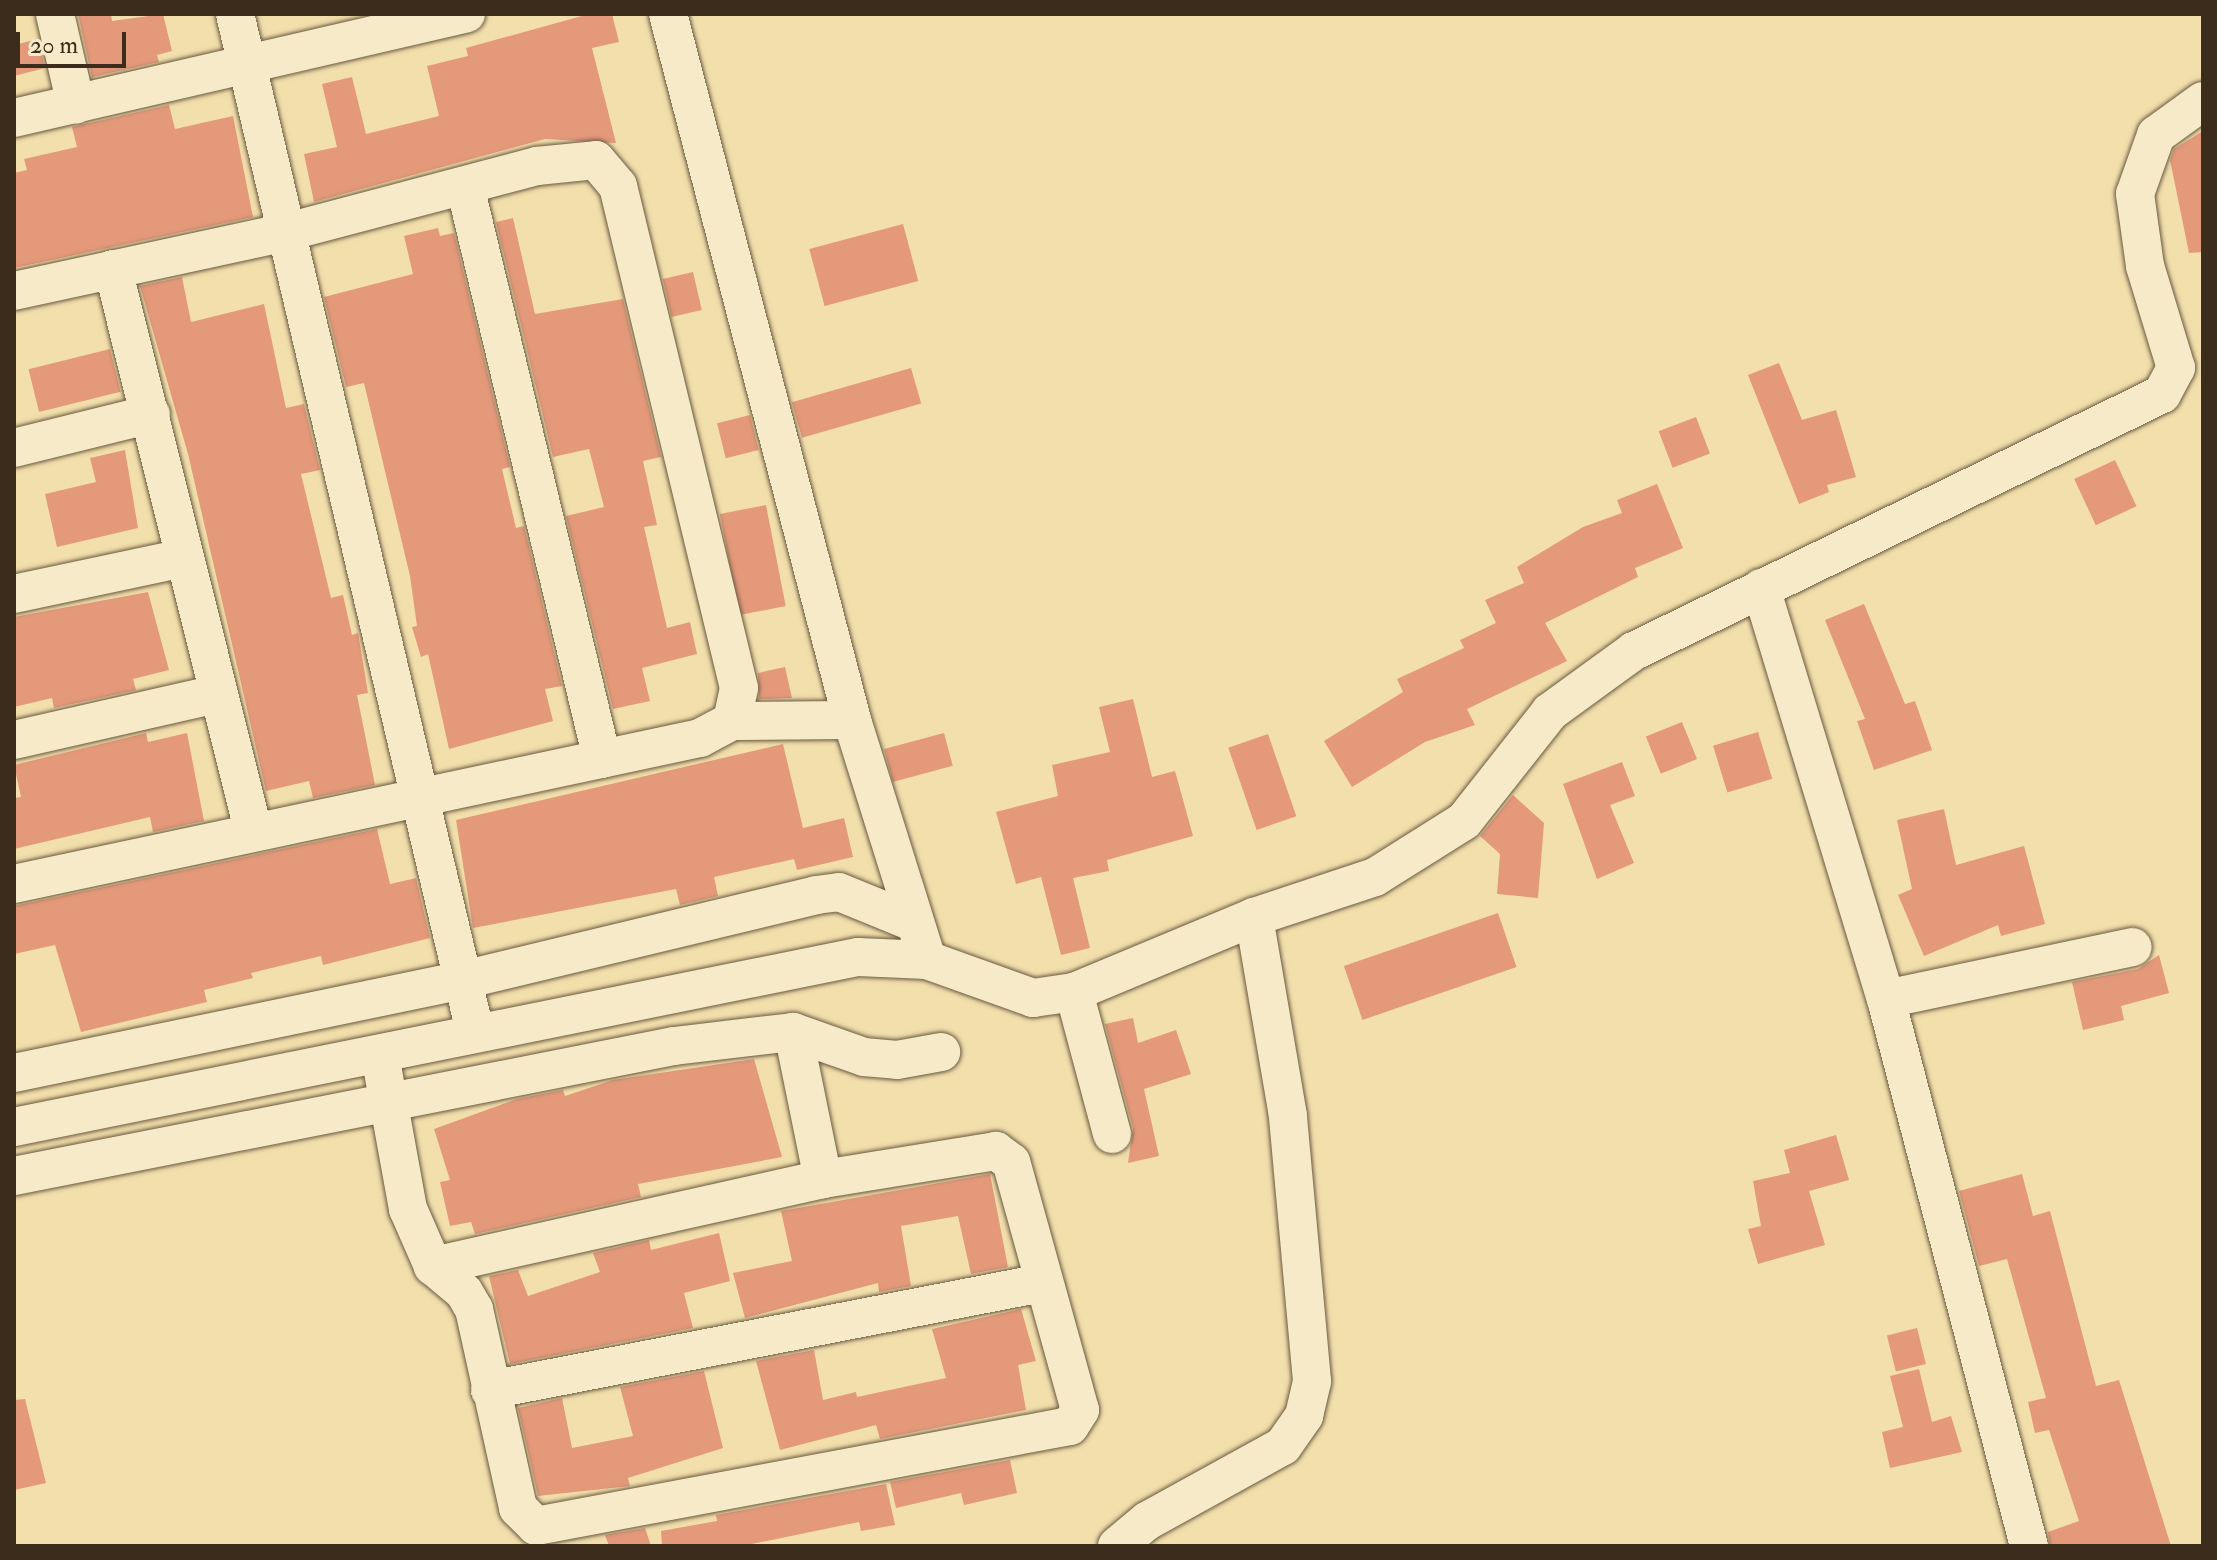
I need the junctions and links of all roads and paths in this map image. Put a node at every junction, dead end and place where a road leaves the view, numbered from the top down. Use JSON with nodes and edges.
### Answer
{"nodes":[{"id":1,"x":55,"y":14,"type":"edge"},
{"id":2,"x":235,"y":14,"type":"edge"},
{"id":3,"x":466,"y":14,"type":"edge"},
{"id":4,"x":668,"y":14,"type":"edge"},
{"id":5,"x":246,"y":65,"type":"junction"},
{"id":6,"x":2203,"y":101,"type":"edge"},
{"id":7,"x":76,"y":105,"type":"junction"},
{"id":8,"x":14,"y":118,"type":"edge"},
{"id":9,"x":465,"y":186,"type":"junction"},
{"id":10,"x":287,"y":232,"type":"junction"},
{"id":11,"x":113,"y":269,"type":"junction"},
{"id":12,"x":14,"y":291,"type":"edge"},
{"id":13,"x":151,"y":414,"type":"junction"},
{"id":14,"x":14,"y":448,"type":"edge"},
{"id":15,"x":183,"y":558,"type":"junction"},
{"id":16,"x":1761,"y":588,"type":"junction"},
{"id":17,"x":14,"y":594,"type":"edge"},
{"id":18,"x":217,"y":694,"type":"junction"},
{"id":19,"x":852,"y":720,"type":"junction"},
{"id":20,"x":732,"y":721,"type":"junction"},
{"id":21,"x":14,"y":740,"type":"edge"},
{"id":22,"x":602,"y":759,"type":"junction"},
{"id":23,"x":418,"y":799,"type":"junction"},
{"id":24,"x":253,"y":830,"type":"junction"},
{"id":25,"x":14,"y":884,"type":"edge"},
{"id":26,"x":1254,"y":917,"type":"junction"},
{"id":27,"x":915,"y":923,"type":"junction"},
{"id":28,"x":2133,"y":947,"type":"dead end"},
{"id":29,"x":927,"y":960,"type":"junction"},
{"id":30,"x":463,"y":980,"type":"junction"},
{"id":31,"x":1074,"y":992,"type":"junction"},
{"id":32,"x":1886,"y":999,"type":"junction"},
{"id":33,"x":519,"y":1024,"type":"junction"},
{"id":34,"x":475,"y":1032,"type":"junction"},
{"id":35,"x":793,"y":1032,"type":"junction"},
{"id":36,"x":941,"y":1052,"type":"dead end"},
{"id":37,"x":380,"y":1055,"type":"junction"},
{"id":38,"x":14,"y":1073,"type":"edge"},
{"id":39,"x":531,"y":1074,"type":"junction"},
{"id":40,"x":389,"y":1103,"type":"junction"},
{"id":41,"x":14,"y":1127,"type":"edge"},
{"id":42,"x":1112,"y":1134,"type":"dead end"},
{"id":43,"x":14,"y":1176,"type":"edge"},
{"id":44,"x":823,"y":1179,"type":"junction"},
{"id":45,"x":433,"y":1266,"type":"junction"},
{"id":46,"x":1042,"y":1283,"type":"junction"},
{"id":47,"x":490,"y":1390,"type":"junction"},
{"id":48,"x":1117,"y":1546,"type":"edge"},
{"id":49,"x":2029,"y":1546,"type":"edge"}],
"edges":[{"from":1,"to":7,"type":"street"},
{"from":2,"to":5,"type":"street"},
{"from":3,"to":5,"type":"street"},
{"from":4,"to":19,"type":"street"},
{"from":5,"to":7,"type":"street"},
{"from":5,"to":10,"type":"street"},
{"from":6,"to":16,"type":"street"},
{"from":7,"to":8,"type":"street"},
{"from":9,"to":10,"type":"street"},
{"from":9,"to":20,"type":"street"},
{"from":9,"to":22,"type":"street"},
{"from":10,"to":11,"type":"street"},
{"from":10,"to":23,"type":"street"},
{"from":11,"to":12,"type":"street"},
{"from":11,"to":13,"type":"street"},
{"from":13,"to":14,"type":"street"},
{"from":13,"to":15,"type":"street"},
{"from":15,"to":17,"type":"street"},
{"from":15,"to":18,"type":"street"},
{"from":16,"to":26,"type":"street"},
{"from":16,"to":32,"type":"street"},
{"from":18,"to":21,"type":"street"},
{"from":18,"to":24,"type":"street"},
{"from":19,"to":20,"type":"street"},
{"from":19,"to":27,"type":"street"},
{"from":20,"to":22,"type":"street"},
{"from":22,"to":23,"type":"street"},
{"from":23,"to":24,"type":"street"},
{"from":23,"to":30,"type":"street"},
{"from":24,"to":25,"type":"street"},
{"from":26,"to":31,"type":"street"},
{"from":26,"to":48,"type":"street"},
{"from":27,"to":29,"type":"street"},
{"from":27,"to":30,"type":"street"},
{"from":28,"to":32,"type":"street"},
{"from":29,"to":31,"type":"street"},
{"from":29,"to":33,"type":"street"},
{"from":30,"to":34,"type":"street"},
{"from":30,"to":38,"type":"street"},
{"from":31,"to":42,"type":"street"},
{"from":32,"to":49,"type":"street"},
{"from":33,"to":34,"type":"street"},
{"from":33,"to":39,"type":"street"},
{"from":34,"to":37,"type":"street"},
{"from":35,"to":36,"type":"street"},
{"from":35,"to":39,"type":"street"},
{"from":35,"to":44,"type":"street"},
{"from":37,"to":40,"type":"street"},
{"from":37,"to":41,"type":"street"},
{"from":39,"to":40,"type":"street"},
{"from":40,"to":43,"type":"street"},
{"from":40,"to":45,"type":"street"},
{"from":44,"to":45,"type":"street"},
{"from":44,"to":46,"type":"street"},
{"from":45,"to":47,"type":"street"},
{"from":46,"to":47,"type":"street"},
{"from":46,"to":47,"type":"street"}]}
